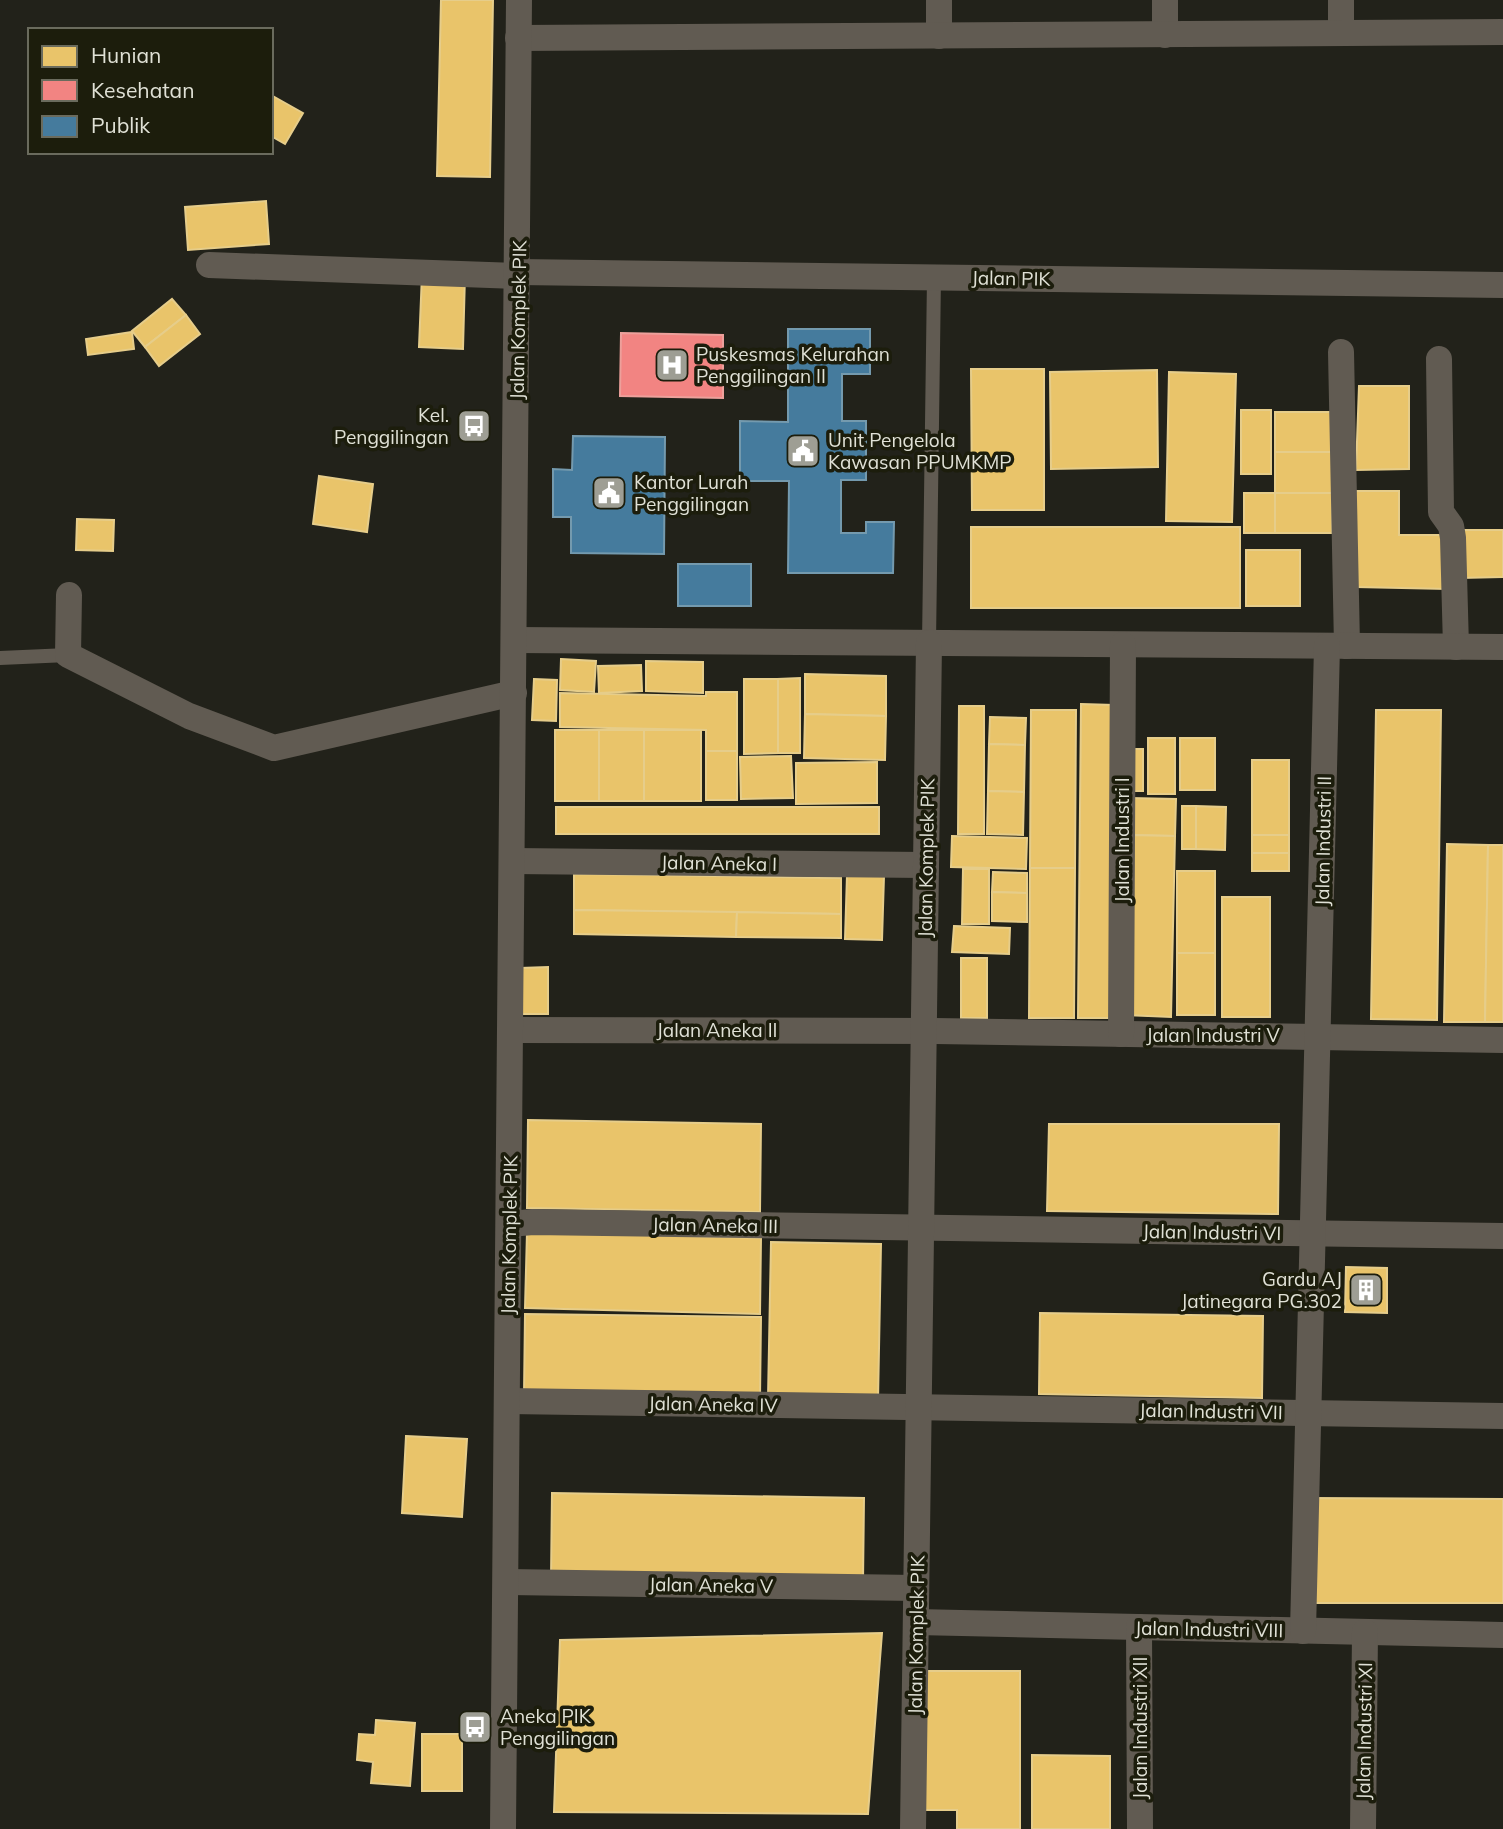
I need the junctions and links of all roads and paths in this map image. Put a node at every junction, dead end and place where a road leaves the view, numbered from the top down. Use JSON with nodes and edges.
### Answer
{"nodes":[{"id":1,"x":519,"y":0,"type":"edge"},
{"id":2,"x":939,"y":0,"type":"edge"},
{"id":3,"x":1165,"y":0,"type":"edge"},
{"id":4,"x":1341,"y":0,"type":"edge"},
{"id":5,"x":1341,"y":33,"type":"junction"},
{"id":6,"x":1503,"y":33,"type":"edge"},
{"id":7,"x":1165,"y":34,"type":"junction"},
{"id":8,"x":939,"y":36,"type":"junction"},
{"id":9,"x":518,"y":38,"type":"junction"},
{"id":10,"x":209,"y":265,"type":"dead end"},
{"id":11,"x":518,"y":274,"type":"junction"},
{"id":12,"x":934,"y":277,"type":"junction"},
{"id":13,"x":1503,"y":285,"type":"edge"},
{"id":14,"x":1341,"y":352,"type":"dead end"},
{"id":15,"x":1439,"y":359,"type":"dead end"},
{"id":16,"x":69,"y":595,"type":"dead end"},
{"id":17,"x":515,"y":640,"type":"junction"},
{"id":18,"x":929,"y":643,"type":"junction"},
{"id":19,"x":1123,"y":645,"type":"junction"},
{"id":20,"x":1337,"y":646,"type":"junction"},
{"id":21,"x":1456,"y":647,"type":"junction"},
{"id":22,"x":1503,"y":647,"type":"edge"},
{"id":23,"x":68,"y":655,"type":"junction"},
{"id":24,"x":0,"y":659,"type":"edge"},
{"id":25,"x":514,"y":693,"type":"junction"},
{"id":26,"x":513,"y":861,"type":"junction"},
{"id":27,"x":926,"y":865,"type":"junction"},
{"id":28,"x":511,"y":1030,"type":"junction"},
{"id":29,"x":923,"y":1031,"type":"junction"},
{"id":30,"x":1121,"y":1034,"type":"junction"},
{"id":31,"x":1318,"y":1036,"type":"junction"},
{"id":32,"x":1503,"y":1040,"type":"edge"},
{"id":33,"x":509,"y":1224,"type":"junction"},
{"id":34,"x":921,"y":1228,"type":"junction"},
{"id":35,"x":1313,"y":1233,"type":"junction"},
{"id":36,"x":1503,"y":1236,"type":"edge"},
{"id":37,"x":508,"y":1401,"type":"junction"},
{"id":38,"x":919,"y":1407,"type":"junction"},
{"id":39,"x":1308,"y":1413,"type":"junction"},
{"id":40,"x":1503,"y":1416,"type":"edge"},
{"id":41,"x":506,"y":1582,"type":"junction"},
{"id":42,"x":916,"y":1588,"type":"junction"},
{"id":43,"x":916,"y":1622,"type":"junction"},
{"id":44,"x":1139,"y":1627,"type":"junction"},
{"id":45,"x":1303,"y":1631,"type":"junction"},
{"id":46,"x":1365,"y":1632,"type":"junction"},
{"id":47,"x":1503,"y":1635,"type":"edge"},
{"id":48,"x":503,"y":1829,"type":"edge"},
{"id":49,"x":913,"y":1829,"type":"edge"},
{"id":50,"x":1140,"y":1829,"type":"edge"},
{"id":51,"x":1363,"y":1829,"type":"edge"}],
"edges":[{"from":1,"to":9,"type":"street","name":"Jalan Komplek PIK"},
{"from":2,"to":8,"type":"street"},
{"from":3,"to":7,"type":"street"},
{"from":4,"to":5,"type":"street"},
{"from":5,"to":6,"type":"street"},
{"from":5,"to":7,"type":"street"},
{"from":7,"to":8,"type":"street"},
{"from":8,"to":9,"type":"street"},
{"from":9,"to":11,"type":"street","name":"Jalan Komplek PIK"},
{"from":10,"to":11,"type":"street","name":"Jalan PIK"},
{"from":11,"to":12,"type":"street","name":"Jalan PIK"},
{"from":11,"to":17,"type":"street","name":"Jalan Komplek PIK"},
{"from":12,"to":13,"type":"street","name":"Jalan PIK"},
{"from":12,"to":18,"type":"lane"},
{"from":14,"to":20,"type":"street","name":"Jalan Industri II"},
{"from":15,"to":21,"type":"street"},
{"from":16,"to":23,"type":"street"},
{"from":17,"to":18,"type":"street"},
{"from":17,"to":25,"type":"street","name":"Jalan Komplek PIK"},
{"from":18,"to":19,"type":"street"},
{"from":18,"to":27,"type":"street","name":"Jalan Komplek PIK"},
{"from":19,"to":20,"type":"street"},
{"from":19,"to":30,"type":"street","name":"Jalan Industri I"},
{"from":20,"to":21,"type":"street"},
{"from":20,"to":31,"type":"street","name":"Jalan Industri II"},
{"from":21,"to":22,"type":"street"},
{"from":23,"to":24,"type":"lane"},
{"from":23,"to":25,"type":"street"},
{"from":25,"to":26,"type":"street","name":"Jalan Komplek PIK"},
{"from":26,"to":27,"type":"street","name":"Jalan Aneka I"},
{"from":26,"to":28,"type":"street","name":"Jalan Komplek PIK"},
{"from":27,"to":29,"type":"street","name":"Jalan Komplek PIK"},
{"from":28,"to":29,"type":"street","name":"Jalan Aneka II"},
{"from":28,"to":33,"type":"street","name":"Jalan Komplek PIK"},
{"from":29,"to":30,"type":"street","name":"Jalan Industri V"},
{"from":29,"to":34,"type":"street","name":"Jalan Komplek PIK"},
{"from":30,"to":31,"type":"street","name":"Jalan Industri V"},
{"from":31,"to":32,"type":"street","name":"Jalan Industri V"},
{"from":31,"to":35,"type":"street"},
{"from":33,"to":34,"type":"street","name":"Jalan Aneka III"},
{"from":33,"to":37,"type":"street","name":"Jalan Komplek PIK"},
{"from":34,"to":35,"type":"street","name":"Jalan Industri VI"},
{"from":34,"to":38,"type":"street","name":"Jalan Komplek PIK"},
{"from":35,"to":36,"type":"street","name":"Jalan Industri VI"},
{"from":35,"to":39,"type":"street"},
{"from":37,"to":38,"type":"street","name":"Jalan Aneka IV"},
{"from":37,"to":41,"type":"street","name":"Jalan Komplek PIK"},
{"from":38,"to":39,"type":"street","name":"Jalan Industri VII"},
{"from":38,"to":42,"type":"street","name":"Jalan Komplek PIK"},
{"from":39,"to":40,"type":"street","name":"Jalan Industri VII"},
{"from":39,"to":45,"type":"street"},
{"from":41,"to":42,"type":"street","name":"Jalan Aneka V"},
{"from":41,"to":48,"type":"street","name":"Jalan Komplek PIK"},
{"from":42,"to":43,"type":"street","name":"Jalan Komplek PIK"},
{"from":43,"to":44,"type":"street","name":"Jalan Industri VIII"},
{"from":43,"to":49,"type":"street","name":"Jalan Komplek PIK"},
{"from":44,"to":45,"type":"street","name":"Jalan Industri VIII"},
{"from":44,"to":50,"type":"street","name":"Jalan Industri XII"},
{"from":45,"to":46,"type":"street","name":"Jalan Industri VIII"},
{"from":46,"to":47,"type":"street","name":"Jalan Industri VIII"},
{"from":46,"to":51,"type":"street","name":"Jalan Industri XI"}]}
